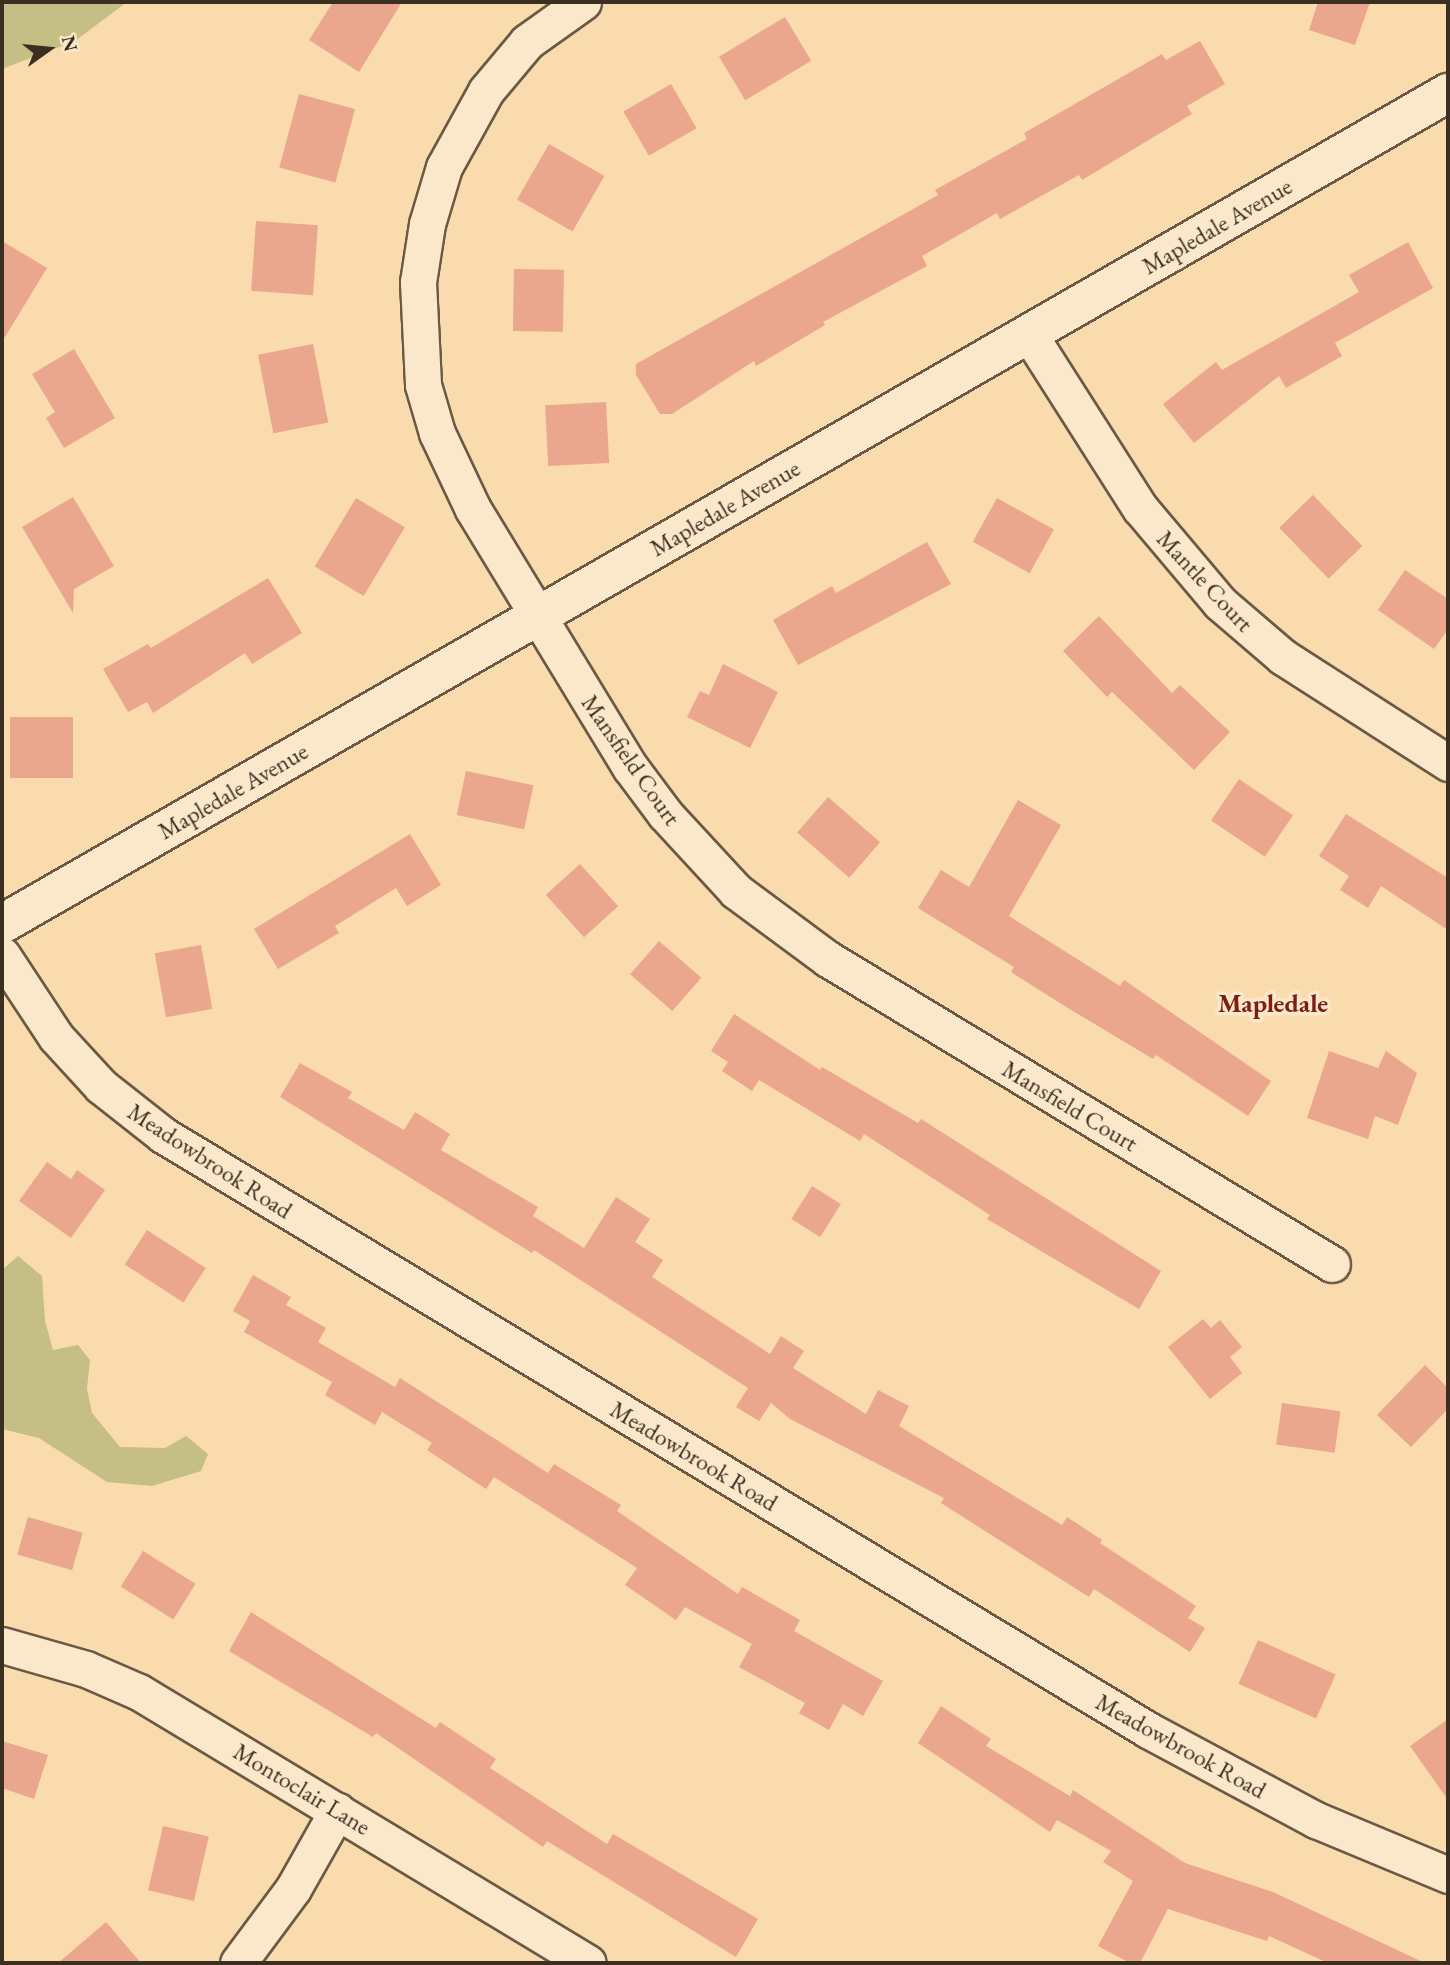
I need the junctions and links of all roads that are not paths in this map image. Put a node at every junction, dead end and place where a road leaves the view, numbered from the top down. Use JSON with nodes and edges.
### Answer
{"nodes":[{"id":1,"x":583,"y":2,"type":"edge"},
{"id":2,"x":1448,"y":93,"type":"edge"},
{"id":3,"x":1028,"y":334,"type":"junction"},
{"id":4,"x":538,"y":616,"type":"junction"},
{"id":5,"x":1448,"y":763,"type":"edge"},
{"id":6,"x":2,"y":925,"type":"edge"},
{"id":7,"x":2,"y":955,"type":"edge"},
{"id":8,"x":1332,"y":1264,"type":"dead end"},
{"id":9,"x":2,"y":1644,"type":"edge"},
{"id":10,"x":337,"y":1811,"type":"junction"},
{"id":11,"x":1448,"y":1875,"type":"edge"},
{"id":12,"x":238,"y":1963,"type":"edge"},
{"id":13,"x":588,"y":1963,"type":"edge"}],
"edges":[{"from":1,"to":4,"type":"street","name":"Mansfield Court"},
{"from":2,"to":3,"type":"street","name":"Mapledale Avenue"},
{"from":3,"to":4,"type":"street","name":"Mapledale Avenue"},
{"from":3,"to":5,"type":"street","name":"Mantle Court"},
{"from":4,"to":6,"type":"street","name":"Mapledale Avenue"},
{"from":4,"to":8,"type":"street","name":"Mansfield Court"},
{"from":7,"to":11,"type":"street","name":"Meadowbrook Road"},
{"from":9,"to":10,"type":"street","name":"Montoclair Lane"},
{"from":10,"to":12,"type":"street"},
{"from":10,"to":13,"type":"street","name":"Montoclair Lane"}]}
